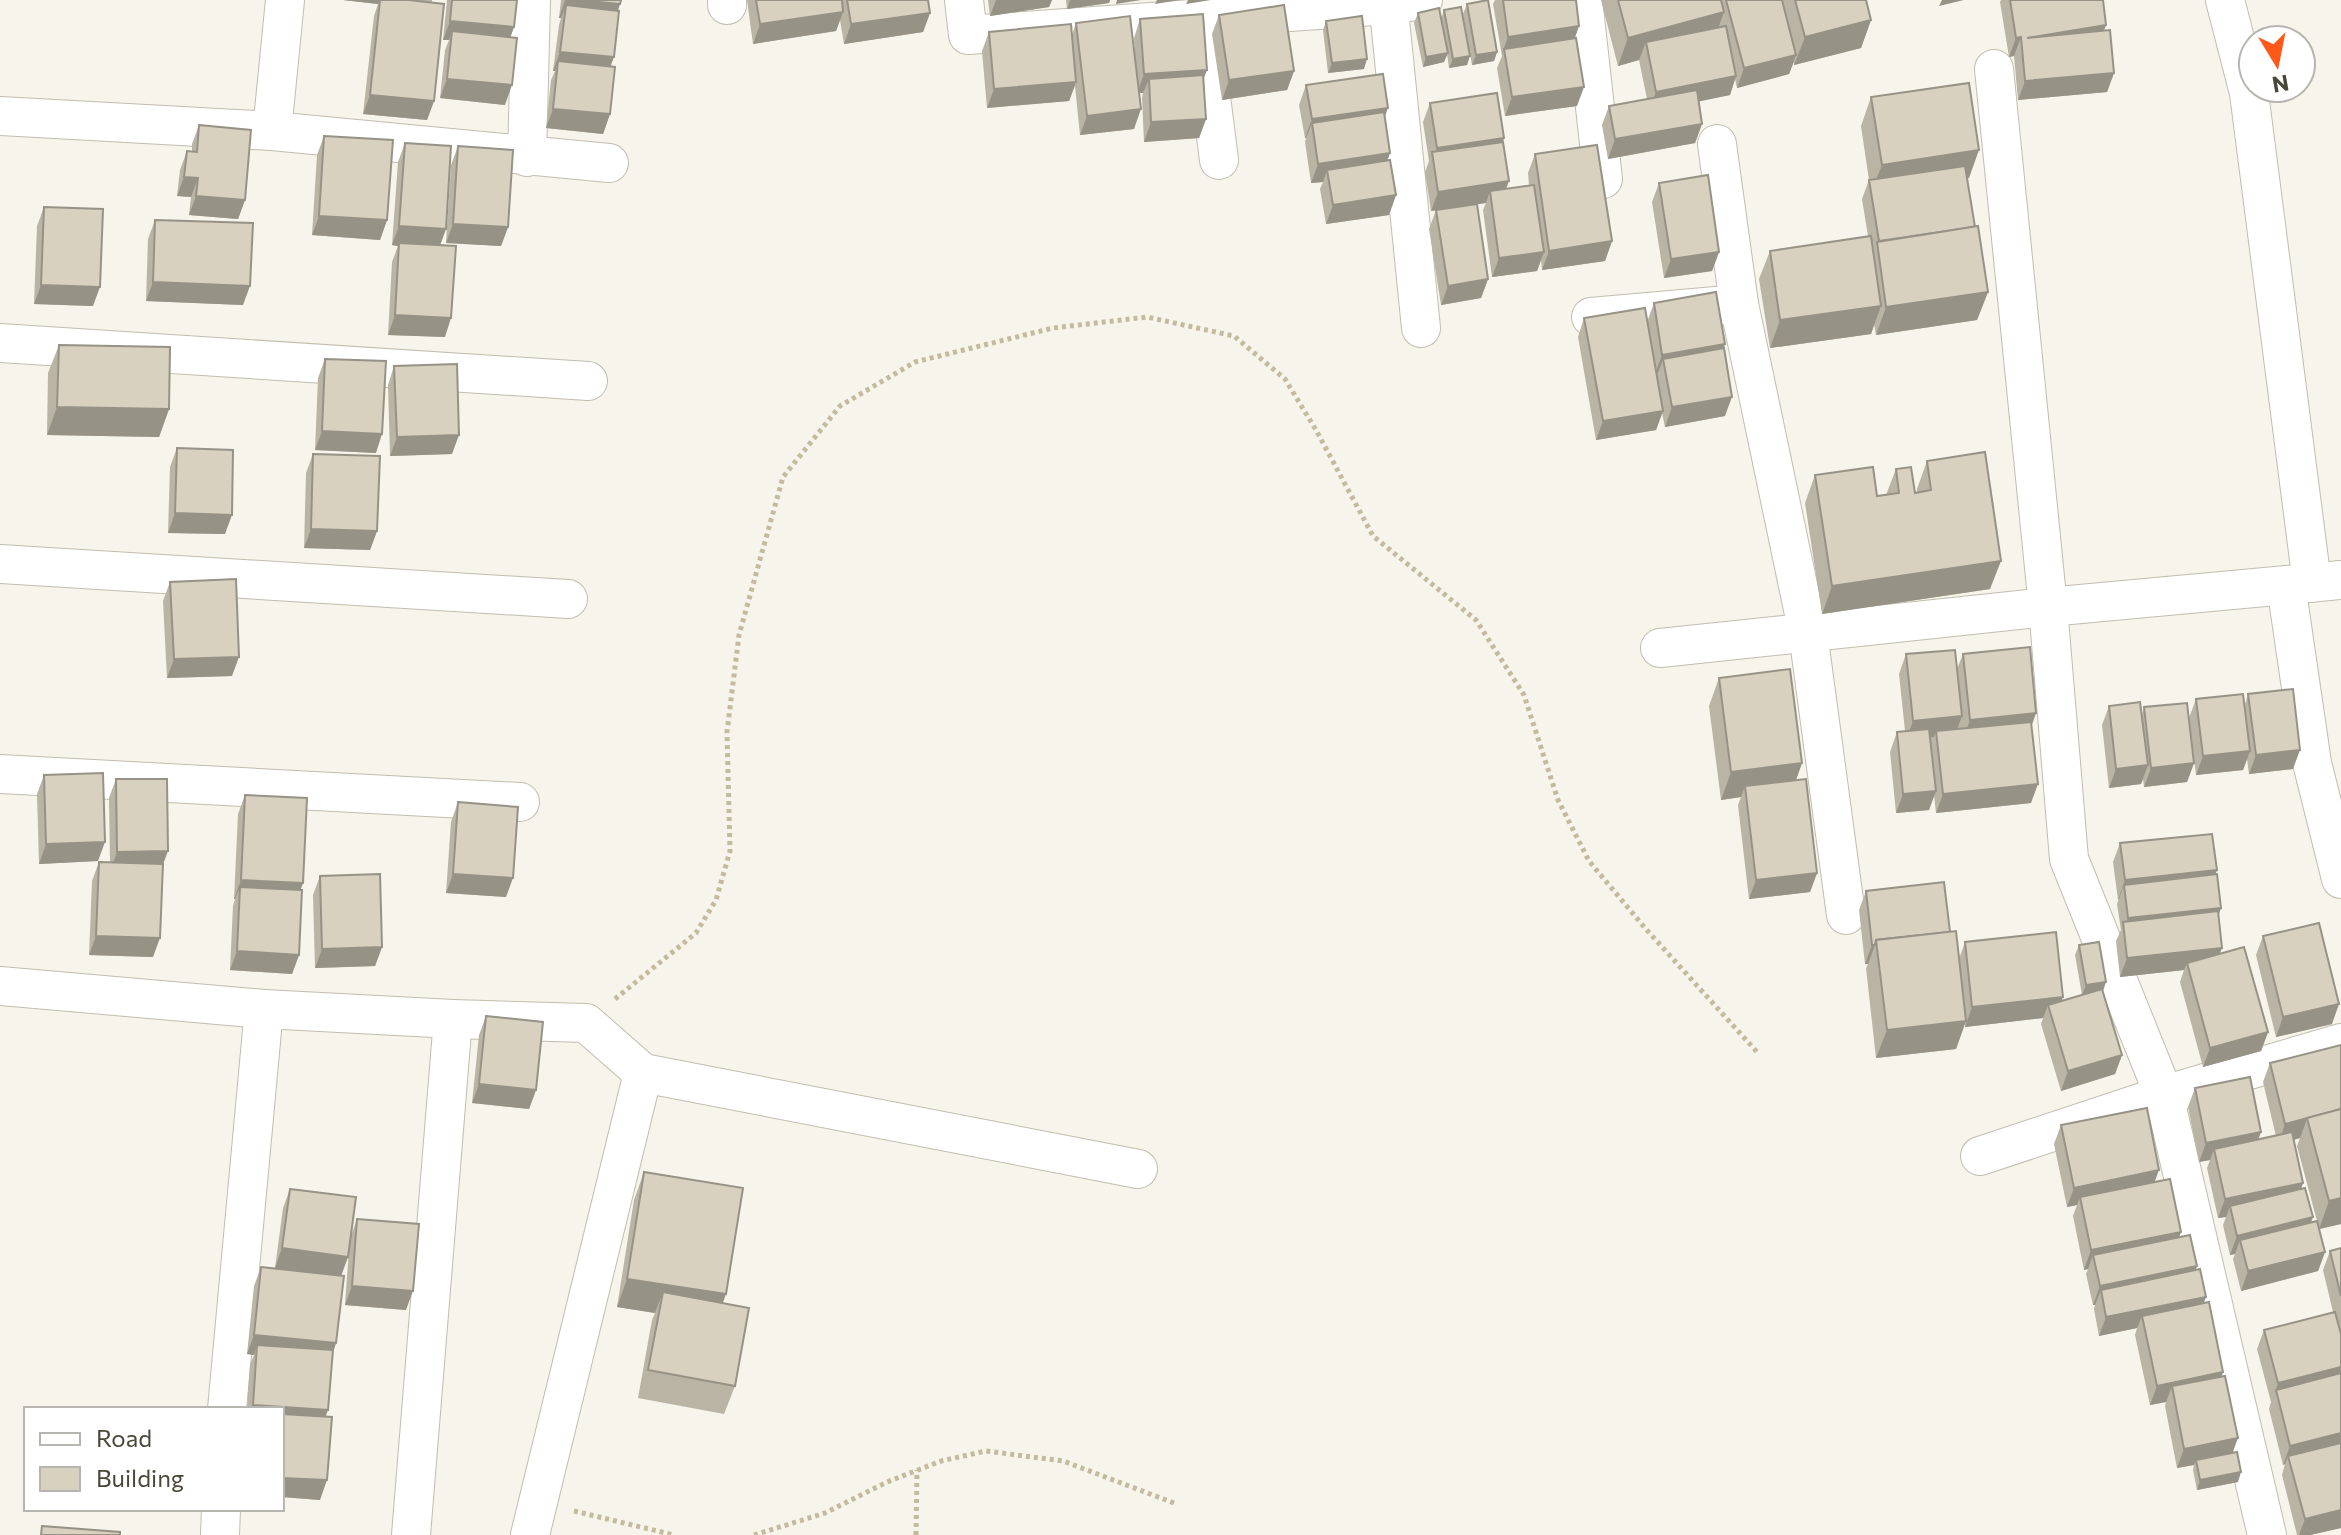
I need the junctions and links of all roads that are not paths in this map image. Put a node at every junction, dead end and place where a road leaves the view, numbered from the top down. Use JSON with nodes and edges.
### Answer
{"nodes":[{"id":1,"x":285,"y":0,"type":"edge"},
{"id":2,"x":531,"y":0,"type":"edge"},
{"id":3,"x":964,"y":0,"type":"edge"},
{"id":4,"x":1583,"y":0,"type":"edge"},
{"id":5,"x":2225,"y":0,"type":"edge"},
{"id":6,"x":1400,"y":2,"type":"edge"},
{"id":7,"x":1201,"y":18,"type":"junction"},
{"id":8,"x":1994,"y":69,"type":"dead end"},
{"id":9,"x":0,"y":116,"type":"edge"},
{"id":10,"x":272,"y":131,"type":"junction"},
{"id":11,"x":1717,"y":144,"type":"dead end"},
{"id":12,"x":527,"y":157,"type":"junction"},
{"id":13,"x":1219,"y":160,"type":"dead end"},
{"id":14,"x":609,"y":163,"type":"dead end"},
{"id":15,"x":1603,"y":179,"type":"edge"},
{"id":16,"x":1739,"y":304,"type":"junction"},
{"id":17,"x":1591,"y":317,"type":"edge"},
{"id":18,"x":1421,"y":328,"type":"dead end"},
{"id":19,"x":0,"y":343,"type":"edge"},
{"id":20,"x":588,"y":381,"type":"dead end"},
{"id":21,"x":0,"y":564,"type":"edge"},
{"id":22,"x":2313,"y":583,"type":"edge"},
{"id":23,"x":568,"y":599,"type":"dead end"},
{"id":24,"x":2048,"y":607,"type":"junction"},
{"id":25,"x":1808,"y":633,"type":"junction"},
{"id":26,"x":1660,"y":648,"type":"dead end"},
{"id":27,"x":0,"y":774,"type":"edge"},
{"id":28,"x":520,"y":802,"type":"dead end"},
{"id":29,"x":2341,"y":879,"type":"edge"},
{"id":30,"x":1846,"y":915,"type":"dead end"},
{"id":31,"x":0,"y":986,"type":"edge"},
{"id":32,"x":264,"y":1009,"type":"junction"},
{"id":33,"x":453,"y":1019,"type":"junction"},
{"id":34,"x":2341,"y":1043,"type":"edge"},
{"id":35,"x":643,"y":1073,"type":"junction"},
{"id":36,"x":2164,"y":1095,"type":"junction"},
{"id":37,"x":1980,"y":1156,"type":"dead end"},
{"id":38,"x":1138,"y":1169,"type":"dead end"},
{"id":39,"x":227,"y":1407,"type":"edge"},
{"id":40,"x":221,"y":1511,"type":"edge"},
{"id":41,"x":534,"y":1519,"type":"edge"},
{"id":42,"x":220,"y":1535,"type":"edge"},
{"id":43,"x":411,"y":1535,"type":"edge"},
{"id":44,"x":2267,"y":1535,"type":"edge"}],
"edges":[{"from":1,"to":10,"type":"street"},
{"from":2,"to":12,"type":"street"},
{"from":3,"to":7,"type":"street"},
{"from":4,"to":15,"type":"street"},
{"from":5,"to":22,"type":"street"},
{"from":6,"to":7,"type":"street"},
{"from":6,"to":18,"type":"street"},
{"from":7,"to":13,"type":"street"},
{"from":8,"to":24,"type":"street"},
{"from":9,"to":10,"type":"street"},
{"from":10,"to":12,"type":"street"},
{"from":11,"to":16,"type":"street"},
{"from":12,"to":14,"type":"street"},
{"from":16,"to":17,"type":"street"},
{"from":16,"to":25,"type":"street"},
{"from":19,"to":20,"type":"street"},
{"from":21,"to":23,"type":"street"},
{"from":22,"to":24,"type":"street"},
{"from":22,"to":29,"type":"street"},
{"from":24,"to":25,"type":"street"},
{"from":24,"to":36,"type":"street"},
{"from":25,"to":26,"type":"street"},
{"from":25,"to":30,"type":"street"},
{"from":27,"to":28,"type":"street"},
{"from":31,"to":32,"type":"street"},
{"from":32,"to":33,"type":"street"},
{"from":32,"to":39,"type":"street"},
{"from":33,"to":35,"type":"street"},
{"from":33,"to":43,"type":"street"},
{"from":34,"to":36,"type":"street"},
{"from":35,"to":38,"type":"street"},
{"from":35,"to":41,"type":"street"},
{"from":36,"to":37,"type":"street"},
{"from":36,"to":44,"type":"street"},
{"from":40,"to":42,"type":"street"}]}
